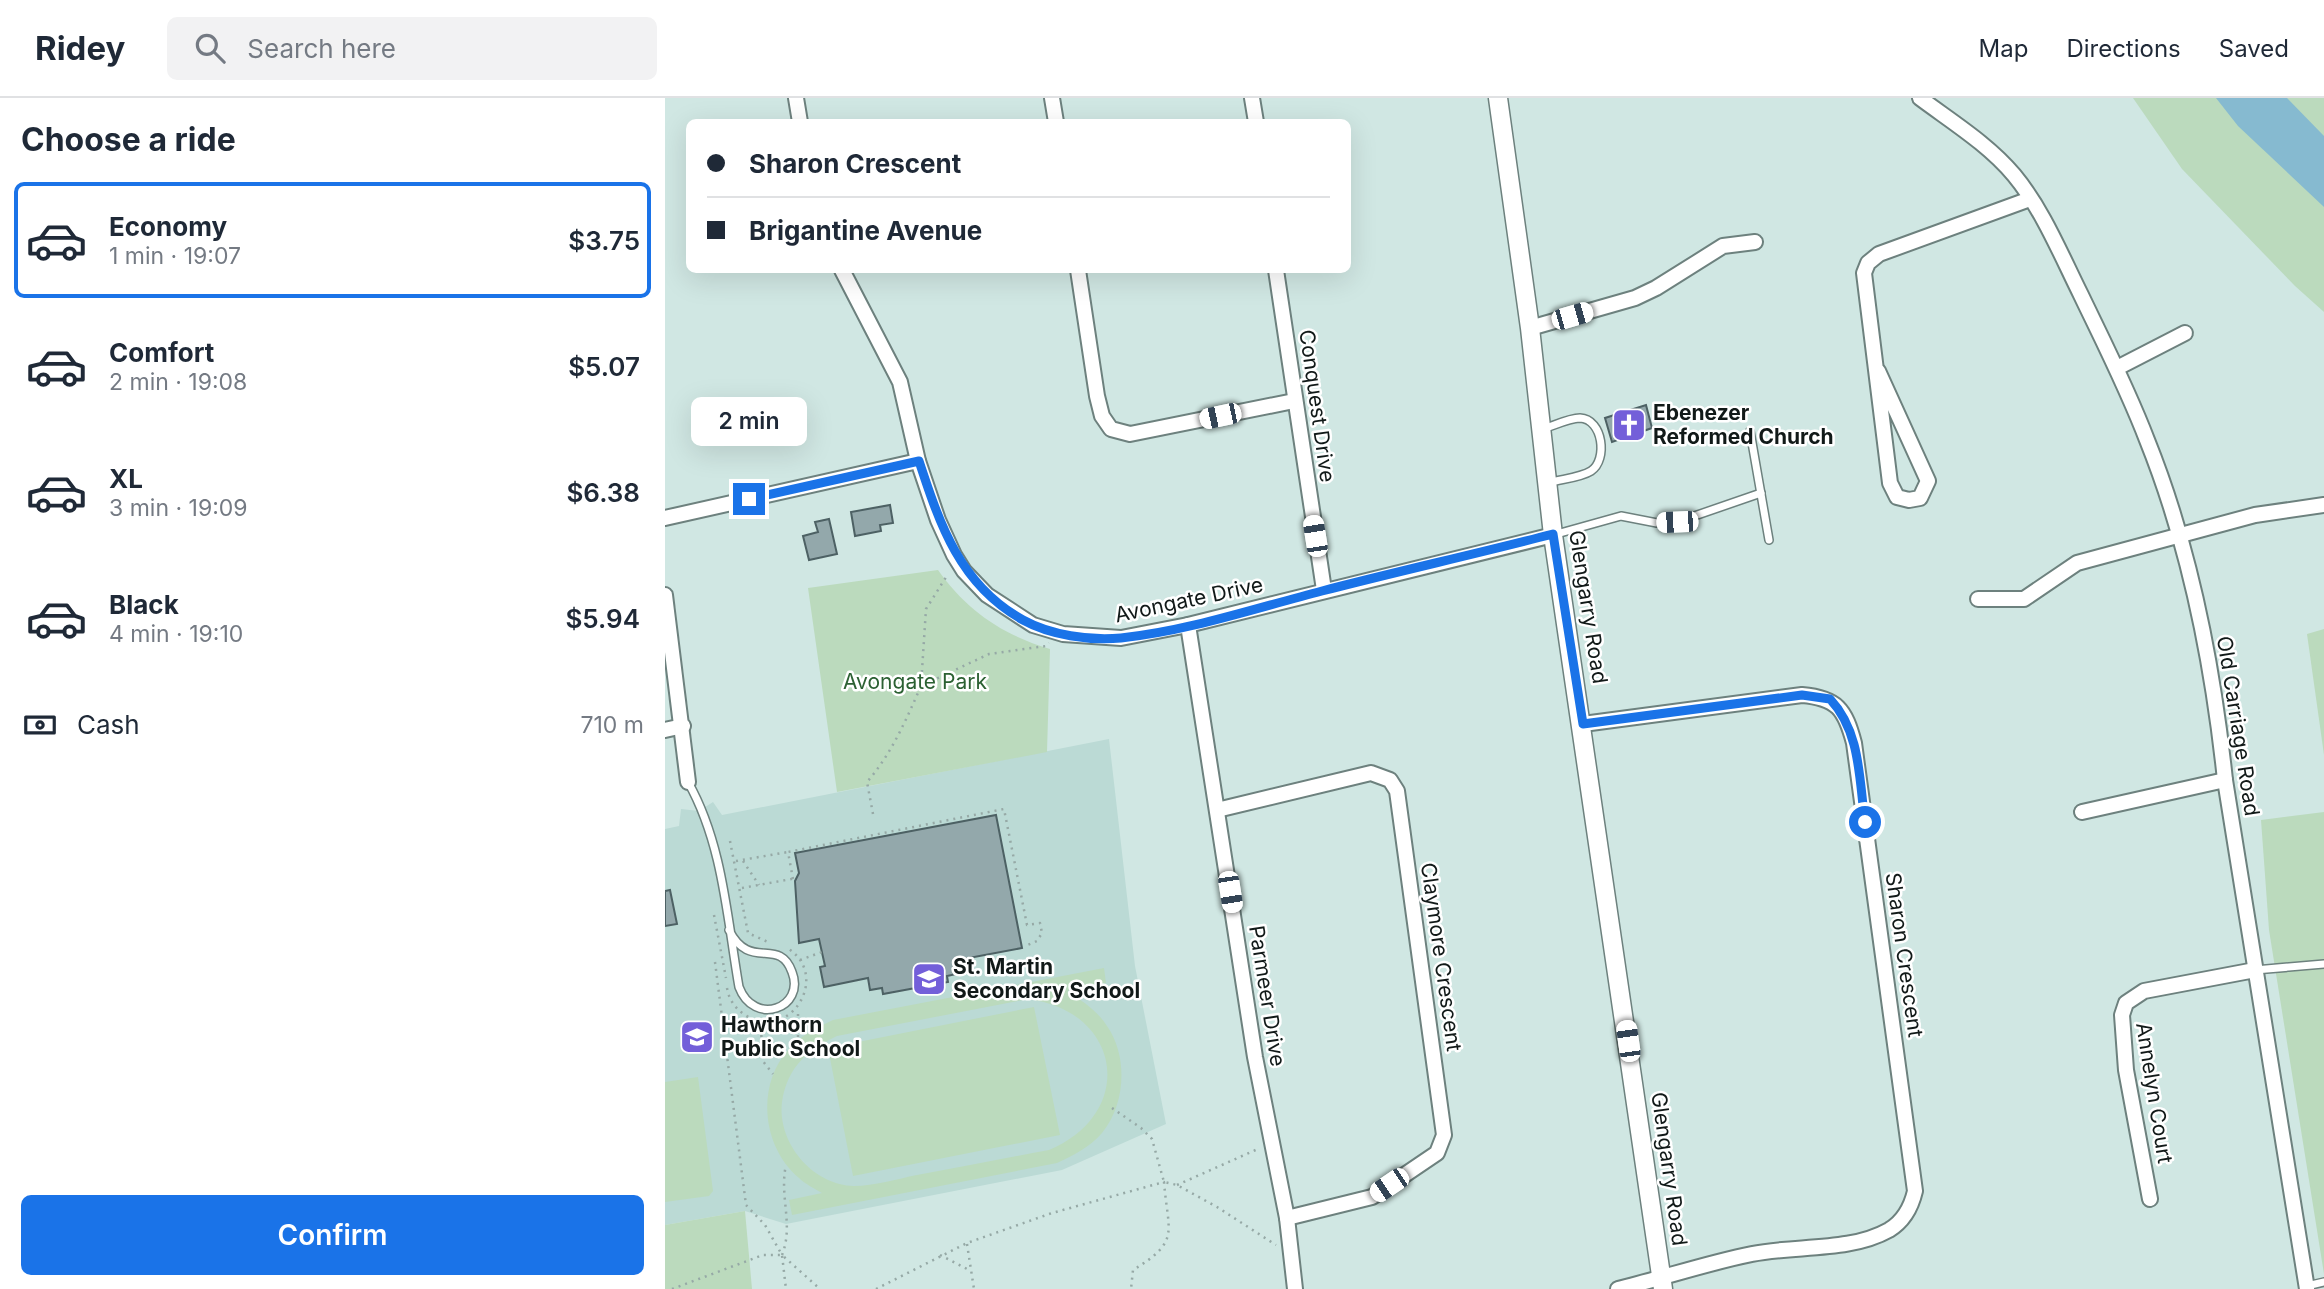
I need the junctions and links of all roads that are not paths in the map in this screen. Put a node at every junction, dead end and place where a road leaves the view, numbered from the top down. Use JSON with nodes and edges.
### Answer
{"nodes":[{"id":1,"x":796,"y":98,"type":"edge"},
{"id":2,"x":1052,"y":98,"type":"edge"},
{"id":3,"x":1252,"y":98,"type":"edge"},
{"id":4,"x":1498,"y":98,"type":"edge"},
{"id":5,"x":1920,"y":98,"type":"edge"},
{"id":6,"x":800,"y":119,"type":"edge"},
{"id":7,"x":1056,"y":119,"type":"edge"},
{"id":8,"x":1256,"y":119,"type":"edge"},
{"id":9,"x":2030,"y":199,"type":"junction"},
{"id":10,"x":1755,"y":242,"type":"dead end"},
{"id":11,"x":844,"y":273,"type":"edge"},
{"id":12,"x":1078,"y":273,"type":"edge"},
{"id":13,"x":1276,"y":273,"type":"edge"},
{"id":14,"x":1530,"y":328,"type":"junction"},
{"id":15,"x":2185,"y":333,"type":"dead end"},
{"id":16,"x":2117,"y":368,"type":"junction"},
{"id":17,"x":1878,"y":371,"type":"junction"},
{"id":18,"x":1294,"y":401,"type":"junction"},
{"id":19,"x":1541,"y":429,"type":"junction"},
{"id":20,"x":1751,"y":431,"type":"dead end"},
{"id":21,"x":919,"y":461,"type":"junction"},
{"id":22,"x":1547,"y":483,"type":"junction"},
{"id":23,"x":1761,"y":493,"type":"junction"},
{"id":24,"x":2324,"y":505,"type":"edge"},
{"id":25,"x":665,"y":518,"type":"edge"},
{"id":26,"x":1553,"y":534,"type":"junction"},
{"id":27,"x":2177,"y":535,"type":"junction"},
{"id":28,"x":1769,"y":540,"type":"dead end"},
{"id":29,"x":1324,"y":590,"type":"junction"},
{"id":30,"x":665,"y":596,"type":"edge"},
{"id":31,"x":1978,"y":599,"type":"dead end"},
{"id":32,"x":1188,"y":625,"type":"junction"},
{"id":33,"x":1583,"y":724,"type":"junction"},
{"id":34,"x":683,"y":726,"type":"junction"},
{"id":35,"x":665,"y":730,"type":"edge"},
{"id":36,"x":2225,"y":780,"type":"junction"},
{"id":37,"x":688,"y":782,"type":"joint"},
{"id":38,"x":1217,"y":810,"type":"junction"},
{"id":39,"x":2082,"y":812,"type":"dead end"},
{"id":40,"x":729,"y":930,"type":"junction"},
{"id":41,"x":2324,"y":964,"type":"edge"},
{"id":42,"x":2255,"y":970,"type":"junction"},
{"id":43,"x":2150,"y":1199,"type":"dead end"},
{"id":44,"x":1287,"y":1218,"type":"junction"},
{"id":45,"x":2324,"y":1282,"type":"edge"},
{"id":46,"x":1663,"y":1284,"type":"edge"},
{"id":47,"x":2306,"y":1287,"type":"edge"},
{"id":48,"x":1295,"y":1289,"type":"edge"},
{"id":49,"x":1618,"y":1289,"type":"edge"}],
"edges":[{"from":1,"to":6,"type":"street"},
{"from":2,"to":7,"type":"street"},
{"from":3,"to":8,"type":"street"},
{"from":4,"to":14,"type":"street","name":"Glengarry Road"},
{"from":5,"to":9,"type":"street","name":"Old Carriage Road"},
{"from":9,"to":16,"type":"street","name":"Old Carriage Road"},
{"from":9,"to":17,"type":"street"},
{"from":10,"to":14,"type":"street"},
{"from":11,"to":21,"type":"street","name":"Avongate Drive"},
{"from":12,"to":18,"type":"street"},
{"from":13,"to":18,"type":"street","name":"Conquest Drive"},
{"from":14,"to":19,"type":"street","name":"Glengarry Road"},
{"from":15,"to":16,"type":"street"},
{"from":16,"to":27,"type":"street","name":"Old Carriage Road"},
{"from":17,"to":17,"type":"street"},
{"from":18,"to":29,"type":"street","name":"Conquest Drive"},
{"from":19,"to":22,"type":"street","name":"Glengarry Road"},
{"from":19,"to":22,"type":"lane"},
{"from":20,"to":23,"type":"lane"},
{"from":21,"to":25,"type":"street"},
{"from":21,"to":32,"type":"street","name":"Avongate Drive"},
{"from":22,"to":26,"type":"street","name":"Glengarry Road"},
{"from":23,"to":26,"type":"lane"},
{"from":23,"to":28,"type":"lane"},
{"from":24,"to":27,"type":"street"},
{"from":26,"to":29,"type":"street","name":"Avongate Drive"},
{"from":26,"to":33,"type":"street","name":"Glengarry Road"},
{"from":27,"to":31,"type":"street"},
{"from":27,"to":36,"type":"street","name":"Old Carriage Road"},
{"from":29,"to":32,"type":"street","name":"Avongate Drive"},
{"from":30,"to":34,"type":"street"},
{"from":32,"to":38,"type":"street","name":"Parmeer Drive"},
{"from":33,"to":46,"type":"street","name":"Glengarry Road"},
{"from":33,"to":46,"type":"street","name":"Sharon Crescent"},
{"from":34,"to":35,"type":"street"},
{"from":34,"to":37,"type":"street"},
{"from":36,"to":39,"type":"street"},
{"from":36,"to":42,"type":"street","name":"Old Carriage Road"},
{"from":37,"to":40,"type":"lane"},
{"from":38,"to":44,"type":"street","name":"Parmeer Drive"},
{"from":38,"to":44,"type":"street","name":"Claymore Crescent"},
{"from":40,"to":40,"type":"lane"},
{"from":41,"to":42,"type":"lane"},
{"from":42,"to":43,"type":"street","name":"Annelyn Court"},
{"from":42,"to":47,"type":"street","name":"Old Carriage Road"},
{"from":44,"to":48,"type":"street","name":"Parmeer Drive"},
{"from":45,"to":47,"type":"lane"},
{"from":46,"to":49,"type":"street"}]}
